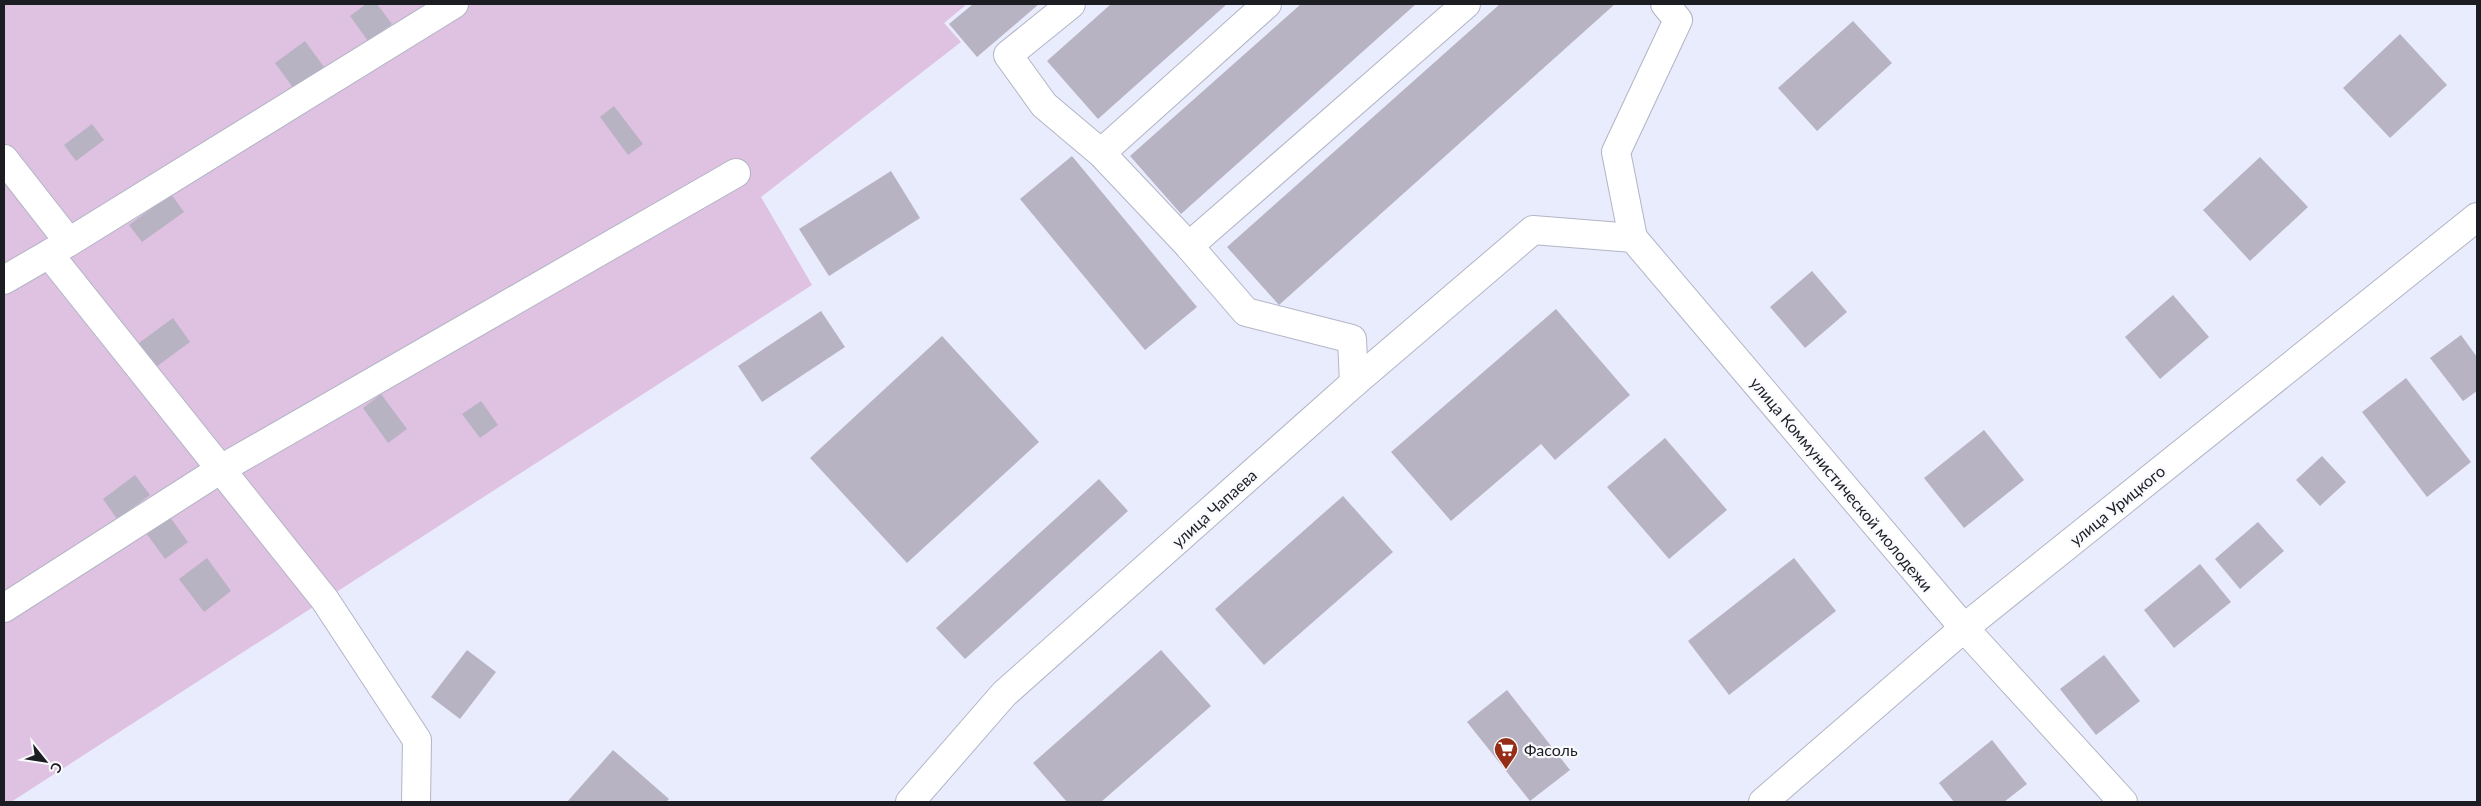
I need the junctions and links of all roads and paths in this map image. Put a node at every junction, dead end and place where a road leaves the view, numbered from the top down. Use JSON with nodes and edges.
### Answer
{"nodes":[{"id":1,"x":454,"y":4,"type":"edge"},
{"id":2,"x":1070,"y":4,"type":"edge"},
{"id":3,"x":1267,"y":4,"type":"edge"},
{"id":4,"x":1466,"y":4,"type":"edge"},
{"id":5,"x":1680,"y":9,"type":"edge"},
{"id":6,"x":1101,"y":153,"type":"junction"},
{"id":7,"x":4,"y":159,"type":"edge"},
{"id":8,"x":736,"y":173,"type":"dead end"},
{"id":9,"x":2477,"y":217,"type":"edge"},
{"id":10,"x":1633,"y":238,"type":"junction"},
{"id":11,"x":1189,"y":246,"type":"junction"},
{"id":12,"x":59,"y":248,"type":"junction"},
{"id":13,"x":4,"y":280,"type":"edge"},
{"id":14,"x":1354,"y":383,"type":"junction"},
{"id":15,"x":221,"y":469,"type":"junction"},
{"id":16,"x":4,"y":608,"type":"edge"},
{"id":17,"x":1964,"y":628,"type":"junction"},
{"id":18,"x":416,"y":802,"type":"edge"},
{"id":19,"x":910,"y":802,"type":"edge"},
{"id":20,"x":1763,"y":802,"type":"edge"},
{"id":21,"x":2123,"y":802,"type":"edge"}],
"edges":[{"from":1,"to":12,"type":"street"},
{"from":2,"to":6,"type":"street"},
{"from":3,"to":6,"type":"street"},
{"from":4,"to":11,"type":"street"},
{"from":5,"to":10,"type":"street"},
{"from":6,"to":11,"type":"street"},
{"from":7,"to":12,"type":"street"},
{"from":8,"to":15,"type":"street"},
{"from":9,"to":17,"type":"street","name":"улица Урицкого"},
{"from":10,"to":14,"type":"street","name":"улица Чапаева"},
{"from":10,"to":17,"type":"street","name":"улица Коммунистической молодежи"},
{"from":11,"to":14,"type":"street"},
{"from":12,"to":13,"type":"street"},
{"from":12,"to":15,"type":"street"},
{"from":14,"to":19,"type":"street","name":"улица Чапаева"},
{"from":15,"to":16,"type":"street"},
{"from":15,"to":18,"type":"street"},
{"from":17,"to":20,"type":"street","name":"улица Урицкого"},
{"from":17,"to":21,"type":"street","name":"улица Коммунистической молодежи"}]}
